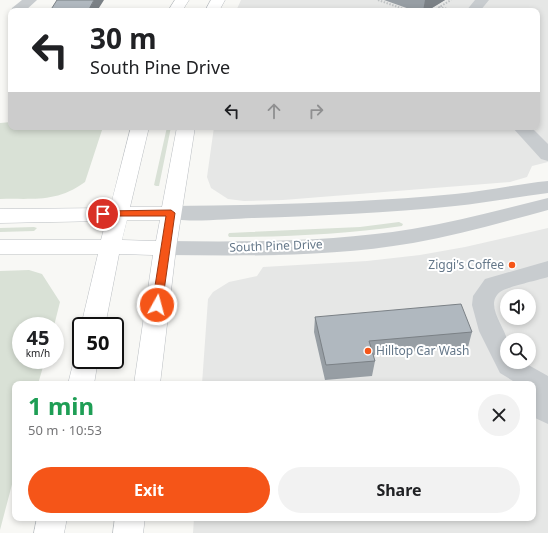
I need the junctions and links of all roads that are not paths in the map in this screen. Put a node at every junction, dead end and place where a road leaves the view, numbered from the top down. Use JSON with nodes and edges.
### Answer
{"nodes":[{"id":1,"x":30,"y":0,"type":"edge"},
{"id":2,"x":482,"y":0,"type":"edge"},
{"id":3,"x":20,"y":8,"type":"edge"},
{"id":4,"x":475,"y":8,"type":"edge"},
{"id":5,"x":139,"y":130,"type":"edge"},
{"id":6,"x":185,"y":130,"type":"edge"},
{"id":7,"x":523,"y":130,"type":"edge"},
{"id":8,"x":548,"y":155,"type":"edge"},
{"id":9,"x":548,"y":187,"type":"edge"},
{"id":10,"x":548,"y":204,"type":"edge"},
{"id":11,"x":117,"y":213,"type":"junction"},
{"id":12,"x":171,"y":213,"type":"junction"},
{"id":13,"x":0,"y":216,"type":"edge"},
{"id":14,"x":110,"y":246,"type":"junction"},
{"id":15,"x":0,"y":247,"type":"edge"},
{"id":16,"x":165,"y":248,"type":"junction"},
{"id":17,"x":548,"y":269,"type":"edge"},
{"id":18,"x":95,"y":317,"type":"edge"},
{"id":19,"x":500,"y":347,"type":"edge"},
{"id":20,"x":84,"y":369,"type":"edge"},
{"id":21,"x":512,"y":369,"type":"edge"},
{"id":22,"x":82,"y":381,"type":"edge"},
{"id":23,"x":147,"y":381,"type":"edge"},
{"id":24,"x":534,"y":381,"type":"edge"},
{"id":25,"x":536,"y":382,"type":"edge"},
{"id":26,"x":548,"y":389,"type":"edge"},
{"id":27,"x":536,"y":406,"type":"edge"},
{"id":28,"x":548,"y":412,"type":"edge"},
{"id":29,"x":51,"y":521,"type":"edge"},
{"id":30,"x":130,"y":521,"type":"edge"},
{"id":31,"x":49,"y":533,"type":"edge"},
{"id":32,"x":128,"y":533,"type":"edge"}],
"edges":[{"from":1,"to":3,"type":"street"},
{"from":2,"to":4,"type":"street"},
{"from":5,"to":11,"type":"main road"},
{"from":6,"to":12,"type":"main road"},
{"from":7,"to":8,"type":"street"},
{"from":9,"to":12,"type":"street"},
{"from":10,"to":16,"type":"street","name":"South Pine Drive"},
{"from":11,"to":12,"type":"main road"},
{"from":11,"to":13,"type":"main road"},
{"from":11,"to":14,"type":"main road"},
{"from":12,"to":16,"type":"main road"},
{"from":14,"to":15,"type":"main road","name":"South Pine Drive"},
{"from":14,"to":16,"type":"main road","name":"South Pine Drive"},
{"from":14,"to":18,"type":"main road"},
{"from":16,"to":23,"type":"main road"},
{"from":17,"to":19,"type":"street"},
{"from":20,"to":22,"type":"main road"},
{"from":21,"to":24,"type":"street"},
{"from":25,"to":26,"type":"street"},
{"from":27,"to":28,"type":"street"},
{"from":29,"to":31,"type":"main road"},
{"from":30,"to":32,"type":"main road"}]}
